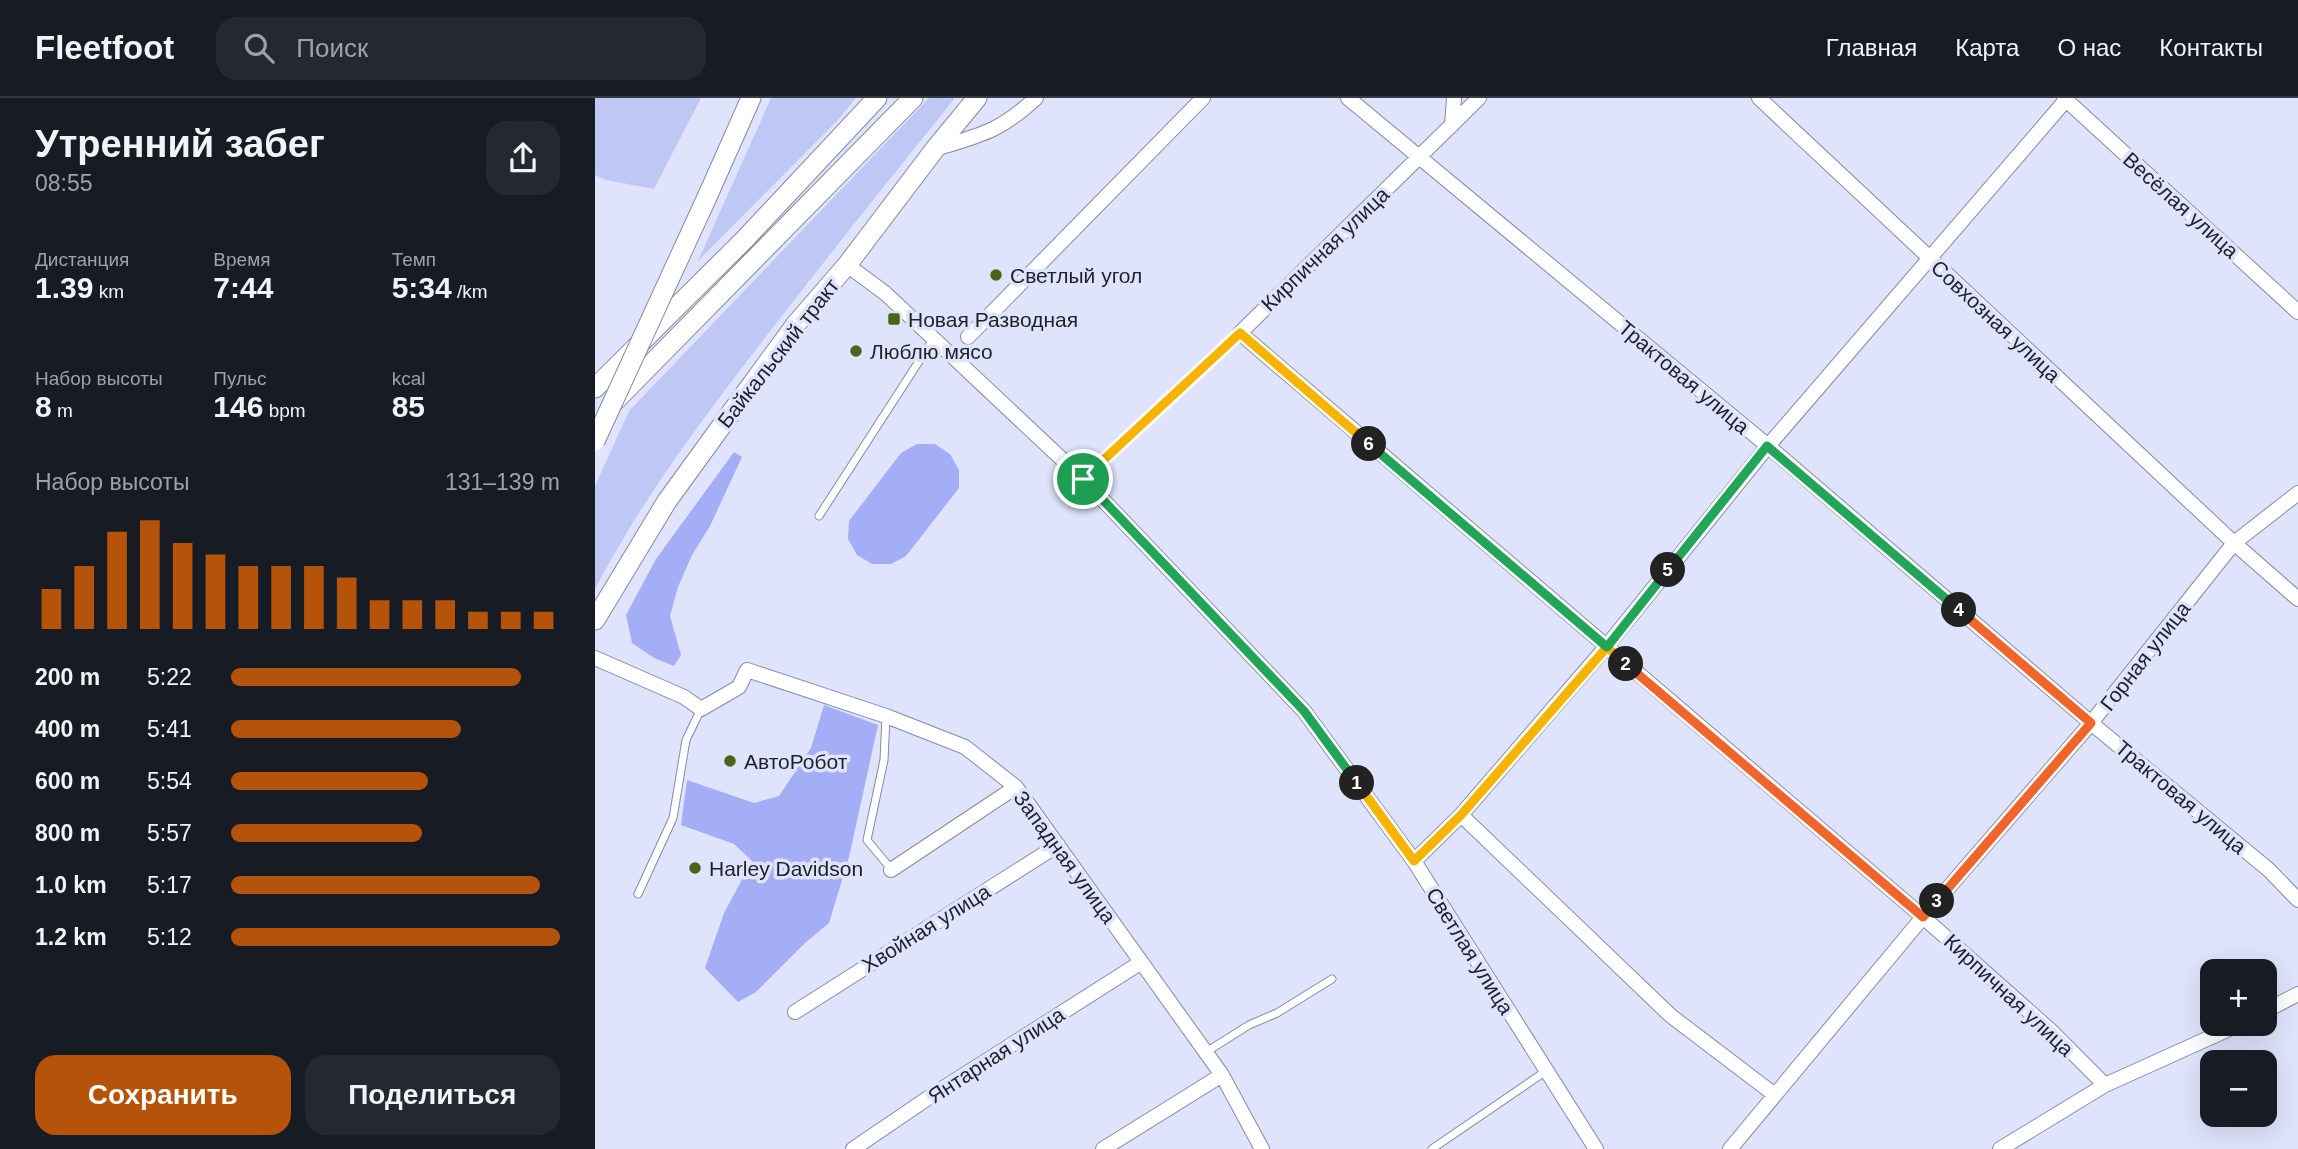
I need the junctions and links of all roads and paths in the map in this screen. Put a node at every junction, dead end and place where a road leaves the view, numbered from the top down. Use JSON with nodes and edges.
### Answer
{"nodes":[{"id":1,"x":751,"y":98,"type":"edge"},
{"id":2,"x":877,"y":98,"type":"edge"},
{"id":3,"x":913,"y":98,"type":"edge"},
{"id":4,"x":978,"y":98,"type":"edge"},
{"id":5,"x":1036,"y":98,"type":"edge"},
{"id":6,"x":1203,"y":98,"type":"edge"},
{"id":7,"x":1348,"y":98,"type":"edge"},
{"id":8,"x":1454,"y":98,"type":"edge"},
{"id":9,"x":1479,"y":98,"type":"edge"},
{"id":10,"x":1759,"y":98,"type":"edge"},
{"id":11,"x":2066,"y":99,"type":"edge"},
{"id":12,"x":1453,"y":125,"type":"junction"},
{"id":13,"x":935,"y":149,"type":"junction"},
{"id":14,"x":1420,"y":157,"type":"junction"},
{"id":15,"x":1931,"y":260,"type":"junction"},
{"id":16,"x":848,"y":265,"type":"junction"},
{"id":17,"x":2298,"y":312,"type":"edge"},
{"id":18,"x":1240,"y":333,"type":"junction"},
{"id":19,"x":968,"y":337,"type":"dead end"},
{"id":20,"x":934,"y":338,"type":"junction"},
{"id":21,"x":595,"y":388,"type":"edge"},
{"id":22,"x":595,"y":421,"type":"edge"},
{"id":23,"x":595,"y":440,"type":"edge"},
{"id":24,"x":1767,"y":446,"type":"junction"},
{"id":25,"x":1083,"y":479,"type":"junction"},
{"id":26,"x":2298,"y":493,"type":"edge"},
{"id":27,"x":819,"y":516,"type":"dead end"},
{"id":28,"x":2234,"y":543,"type":"junction"},
{"id":29,"x":2298,"y":599,"type":"edge"},
{"id":30,"x":595,"y":620,"type":"edge"},
{"id":31,"x":1607,"y":647,"type":"junction"},
{"id":32,"x":595,"y":658,"type":"edge"},
{"id":33,"x":701,"y":709,"type":"junction"},
{"id":34,"x":886,"y":716,"type":"junction"},
{"id":35,"x":2091,"y":723,"type":"junction"},
{"id":36,"x":1016,"y":787,"type":"junction"},
{"id":37,"x":1461,"y":815,"type":"junction"},
{"id":38,"x":1058,"y":845,"type":"junction"},
{"id":39,"x":1414,"y":861,"type":"junction"},
{"id":40,"x":891,"y":870,"type":"joint"},
{"id":41,"x":638,"y":894,"type":"dead end"},
{"id":42,"x":2298,"y":900,"type":"edge"},
{"id":43,"x":1923,"y":917,"type":"junction"},
{"id":44,"x":1139,"y":963,"type":"junction"},
{"id":45,"x":1332,"y":979,"type":"dead end"},
{"id":46,"x":2298,"y":994,"type":"edge"},
{"id":47,"x":2277,"y":1005,"type":"edge"},
{"id":48,"x":795,"y":1012,"type":"dead end"},
{"id":49,"x":2213,"y":1036,"type":"edge"},
{"id":50,"x":1205,"y":1052,"type":"junction"},
{"id":51,"x":1546,"y":1071,"type":"junction"},
{"id":52,"x":1221,"y":1075,"type":"junction"},
{"id":53,"x":2105,"y":1085,"type":"junction"},
{"id":54,"x":1775,"y":1095,"type":"junction"},
{"id":55,"x":853,"y":1149,"type":"edge"},
{"id":56,"x":1103,"y":1149,"type":"edge"},
{"id":57,"x":1262,"y":1149,"type":"edge"},
{"id":58,"x":1432,"y":1149,"type":"edge"},
{"id":59,"x":1595,"y":1149,"type":"edge"},
{"id":60,"x":1730,"y":1149,"type":"edge"},
{"id":61,"x":2000,"y":1149,"type":"edge"}],
"edges":[{"from":1,"to":23,"type":"main road","bridge":true},
{"from":2,"to":21,"type":"main road"},
{"from":3,"to":22,"type":"main road"},
{"from":4,"to":13,"type":"main road","name":"Байкальский тракт"},
{"from":5,"to":13,"type":"street"},
{"from":6,"to":19,"type":"street"},
{"from":7,"to":14,"type":"street","name":"Трактовая улица"},
{"from":8,"to":12,"type":"street"},
{"from":9,"to":12,"type":"street","name":"Кирпичная улица"},
{"from":10,"to":15,"type":"street","name":"Совхозная улица"},
{"from":11,"to":15,"type":"street"},
{"from":11,"to":17,"type":"street","name":"Весёлая улица"},
{"from":12,"to":14,"type":"street","name":"Кирпичная улица"},
{"from":13,"to":16,"type":"main road","name":"Байкальский тракт"},
{"from":14,"to":18,"type":"street","name":"Кирпичная улица"},
{"from":14,"to":24,"type":"street","name":"Трактовая улица"},
{"from":15,"to":24,"type":"street"},
{"from":15,"to":28,"type":"street","name":"Совхозная улица"},
{"from":16,"to":20,"type":"street","name":"Светлая улица"},
{"from":16,"to":30,"type":"main road","name":"Байкальский тракт"},
{"from":18,"to":25,"type":"lane"},
{"from":18,"to":31,"type":"street","name":"Кирпичная улица"},
{"from":20,"to":25,"type":"street","name":"Светлая улица"},
{"from":20,"to":27,"type":"lane"},
{"from":24,"to":31,"type":"street"},
{"from":24,"to":35,"type":"street","name":"Трактовая улица"},
{"from":25,"to":39,"type":"street","name":"Светлая улица"},
{"from":26,"to":28,"type":"street","name":"Горная улица"},
{"from":28,"to":29,"type":"street","name":"Совхозная улица"},
{"from":28,"to":35,"type":"street","name":"Горная улица"},
{"from":31,"to":37,"type":"street"},
{"from":31,"to":43,"type":"street","name":"Кирпичная улица"},
{"from":32,"to":33,"type":"street"},
{"from":33,"to":34,"type":"street","name":"Западная улица"},
{"from":33,"to":41,"type":"lane"},
{"from":34,"to":36,"type":"street","name":"Западная улица"},
{"from":34,"to":40,"type":"lane"},
{"from":35,"to":42,"type":"street","name":"Трактовая улица"},
{"from":35,"to":43,"type":"street","name":"Горная улица"},
{"from":36,"to":38,"type":"street","name":"Западная улица"},
{"from":36,"to":40,"type":"street"},
{"from":37,"to":39,"type":"street"},
{"from":37,"to":54,"type":"street"},
{"from":38,"to":44,"type":"street","name":"Западная улица"},
{"from":38,"to":48,"type":"street","name":"Хвойная улица"},
{"from":39,"to":51,"type":"street","name":"Светлая улица"},
{"from":43,"to":53,"type":"street","name":"Кирпичная улица"},
{"from":43,"to":54,"type":"street","name":"Горная улица"},
{"from":44,"to":50,"type":"street","name":"Западная улица"},
{"from":44,"to":55,"type":"street","name":"Янтарная улица"},
{"from":45,"to":50,"type":"lane"},
{"from":46,"to":47,"type":"street"},
{"from":49,"to":53,"type":"street"},
{"from":50,"to":52,"type":"street","name":"Западная улица"},
{"from":51,"to":58,"type":"lane"},
{"from":51,"to":59,"type":"street","name":"Светлая улица"},
{"from":52,"to":56,"type":"street"},
{"from":52,"to":57,"type":"street","name":"Западная улица"},
{"from":53,"to":61,"type":"street"},
{"from":54,"to":60,"type":"street","name":"Горная улица"}]}
